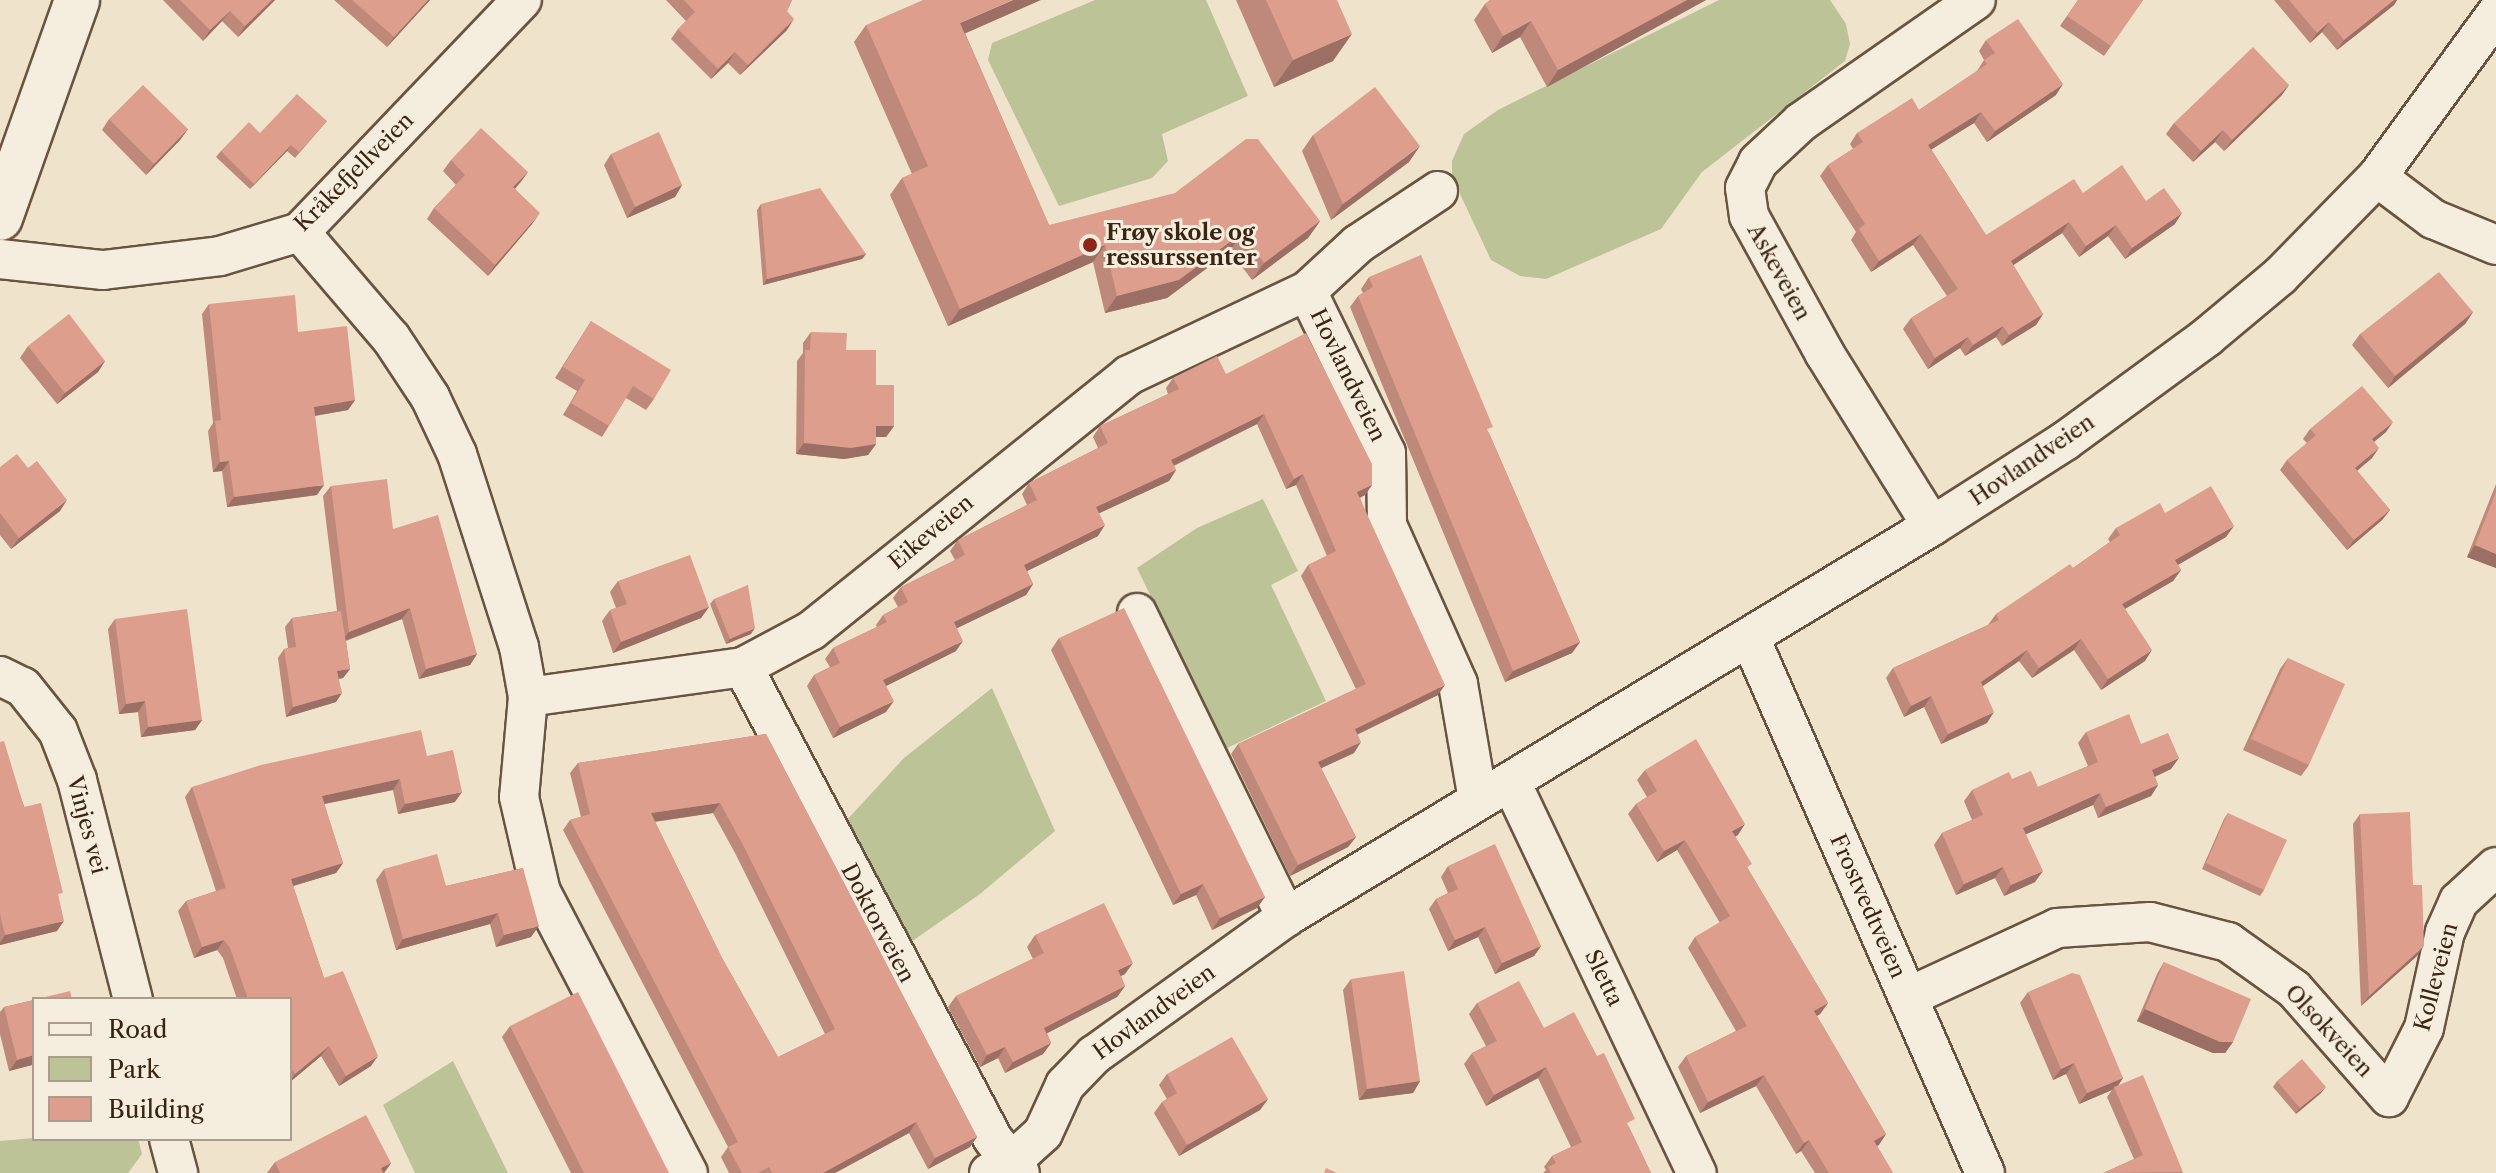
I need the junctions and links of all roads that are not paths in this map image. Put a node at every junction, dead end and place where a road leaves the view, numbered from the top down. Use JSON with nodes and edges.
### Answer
{"nodes":[{"id":1,"x":77,"y":0,"type":"edge"},
{"id":2,"x":522,"y":0,"type":"edge"},
{"id":3,"x":1976,"y":0,"type":"edge"},
{"id":4,"x":2490,"y":10,"type":"edge"},
{"id":5,"x":2377,"y":177,"type":"junction"},
{"id":6,"x":1438,"y":191,"type":"dead end"},
{"id":7,"x":0,"y":218,"type":"edge"},
{"id":8,"x":300,"y":232,"type":"junction"},
{"id":9,"x":2496,"y":245,"type":"edge"},
{"id":10,"x":0,"y":259,"type":"edge"},
{"id":11,"x":1307,"y":291,"type":"junction"},
{"id":12,"x":1932,"y":526,"type":"junction"},
{"id":13,"x":1137,"y":613,"type":"dead end"},
{"id":14,"x":1751,"y":640,"type":"junction"},
{"id":15,"x":743,"y":667,"type":"junction"},
{"id":16,"x":0,"y":676,"type":"edge"},
{"id":17,"x":528,"y":697,"type":"junction"},
{"id":18,"x":1511,"y":782,"type":"junction"},
{"id":19,"x":1478,"y":800,"type":"junction"},
{"id":20,"x":2496,"y":867,"type":"edge"},
{"id":21,"x":1286,"y":917,"type":"junction"},
{"id":22,"x":132,"y":997,"type":"edge"},
{"id":23,"x":1908,"y":997,"type":"junction"},
{"id":24,"x":2389,"y":1097,"type":"joint"},
{"id":25,"x":170,"y":1141,"type":"edge"},
{"id":26,"x":1007,"y":1169,"type":"edge"},
{"id":27,"x":178,"y":1173,"type":"edge"},
{"id":28,"x":688,"y":1173,"type":"edge"},
{"id":29,"x":1697,"y":1173,"type":"edge"},
{"id":30,"x":1985,"y":1173,"type":"edge"}],
"edges":[{"from":1,"to":7,"type":"main road"},
{"from":2,"to":8,"type":"street","name":"Kråkefjellveien"},
{"from":3,"to":12,"type":"street","name":"Askeveien"},
{"from":4,"to":5,"type":"street","name":"Hovlandveien"},
{"from":5,"to":9,"type":"street"},
{"from":5,"to":12,"type":"street","name":"Hovlandveien"},
{"from":6,"to":11,"type":"street","name":"Hovlandveien"},
{"from":8,"to":10,"type":"street","name":"Kråkefjellveien"},
{"from":8,"to":17,"type":"street"},
{"from":11,"to":15,"type":"street","name":"Eikeveien"},
{"from":11,"to":19,"type":"street","name":"Hovlandveien"},
{"from":12,"to":14,"type":"street","name":"Hovlandveien"},
{"from":13,"to":21,"type":"street"},
{"from":14,"to":18,"type":"street","name":"Hovlandveien"},
{"from":14,"to":23,"type":"street","name":"Frostvedtveien"},
{"from":15,"to":17,"type":"street","name":"Eikeveien"},
{"from":15,"to":26,"type":"street","name":"Doktorveien"},
{"from":16,"to":22,"type":"street","name":"Vinjes vei"},
{"from":17,"to":28,"type":"street"},
{"from":18,"to":19,"type":"street","name":"Hovlandveien"},
{"from":18,"to":29,"type":"street","name":"Sletta"},
{"from":19,"to":21,"type":"street","name":"Hovlandveien"},
{"from":20,"to":24,"type":"street","name":"Kolleveien"},
{"from":21,"to":26,"type":"street","name":"Hovlandveien"},
{"from":23,"to":24,"type":"street","name":"Olsokveien"},
{"from":23,"to":30,"type":"street","name":"Frostvedtveien"},
{"from":25,"to":27,"type":"street"}]}
